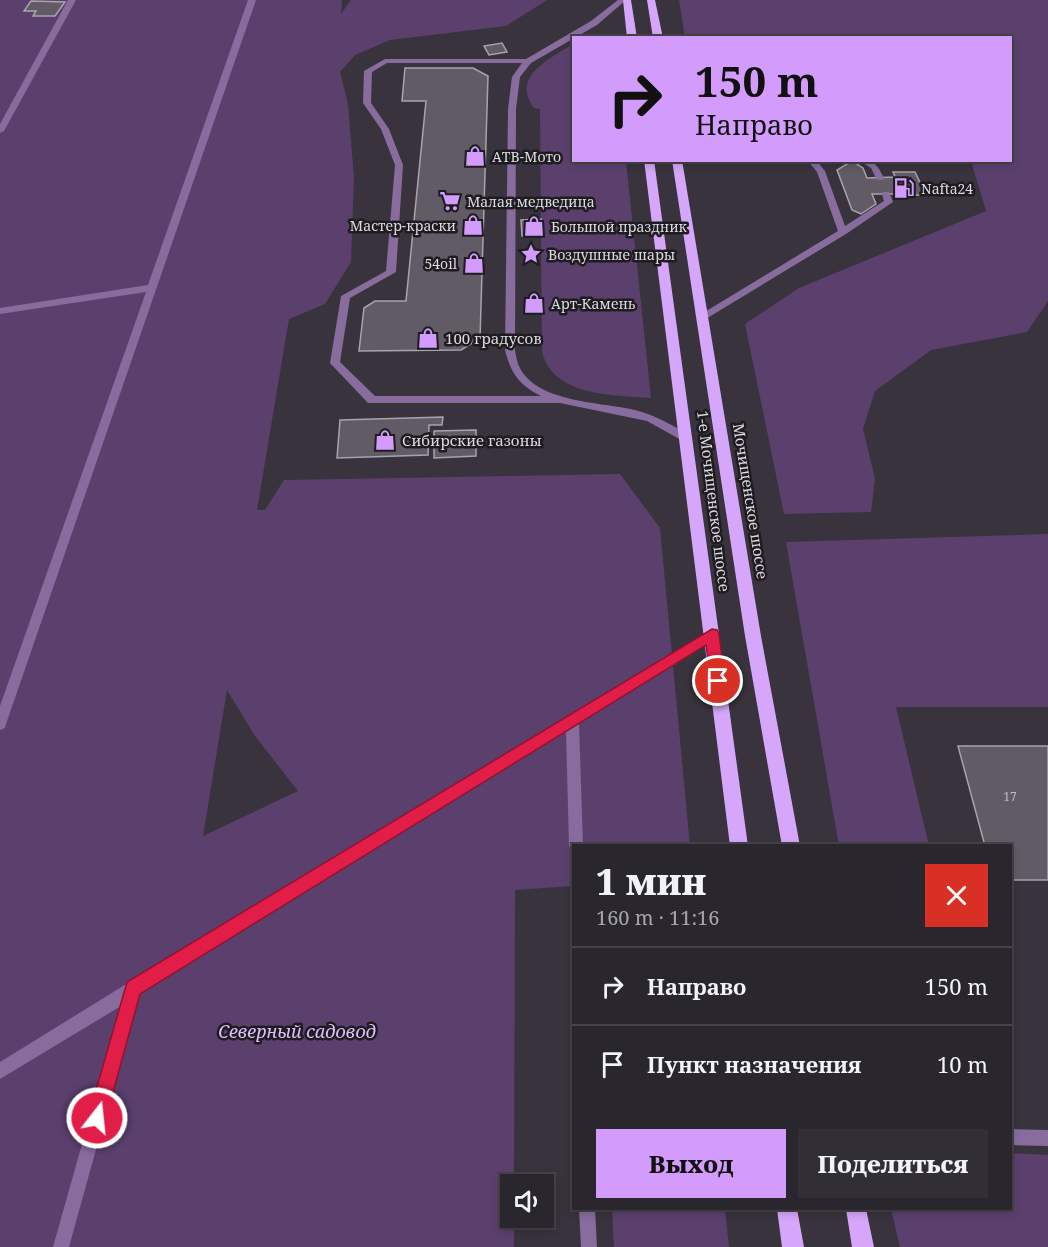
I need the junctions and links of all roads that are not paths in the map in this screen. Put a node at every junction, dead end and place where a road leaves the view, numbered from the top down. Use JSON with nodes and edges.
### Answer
{"nodes":[{"id":1,"x":72,"y":0,"type":"edge"},
{"id":2,"x":252,"y":0,"type":"edge"},
{"id":3,"x":622,"y":0,"type":"edge"},
{"id":4,"x":627,"y":0,"type":"edge"},
{"id":5,"x":651,"y":0,"type":"edge"},
{"id":6,"x":632,"y":36,"type":"edge"},
{"id":7,"x":658,"y":36,"type":"edge"},
{"id":8,"x":528,"y":61,"type":"junction"},
{"id":9,"x":0,"y":131,"type":"edge"},
{"id":10,"x":649,"y":162,"type":"edge"},
{"id":11,"x":677,"y":162,"type":"edge"},
{"id":12,"x":813,"y":162,"type":"edge"},
{"id":13,"x":866,"y":162,"type":"edge"},
{"id":14,"x":880,"y":178,"type":"dead end"},
{"id":15,"x":886,"y":194,"type":"dead end"},
{"id":16,"x":843,"y":232,"type":"junction"},
{"id":17,"x":152,"y":288,"type":"junction"},
{"id":18,"x":0,"y":310,"type":"edge"},
{"id":19,"x":701,"y":318,"type":"junction"},
{"id":20,"x":559,"y":400,"type":"junction"},
{"id":21,"x":687,"y":438,"type":"junction"},
{"id":22,"x":712,"y":634,"type":"junction"},
{"id":23,"x":572,"y":720,"type":"junction"},
{"id":24,"x":0,"y":724,"type":"edge"},
{"id":25,"x":576,"y":844,"type":"edge"},
{"id":26,"x":739,"y":844,"type":"edge"},
{"id":27,"x":791,"y":844,"type":"edge"},
{"id":28,"x":133,"y":988,"type":"junction"},
{"id":29,"x":0,"y":1071,"type":"edge"},
{"id":30,"x":1012,"y":1137,"type":"edge"},
{"id":31,"x":1048,"y":1138,"type":"edge"},
{"id":32,"x":587,"y":1210,"type":"edge"},
{"id":33,"x":787,"y":1210,"type":"edge"},
{"id":34,"x":856,"y":1210,"type":"edge"},
{"id":35,"x":61,"y":1247,"type":"edge"},
{"id":36,"x":589,"y":1247,"type":"edge"},
{"id":37,"x":793,"y":1247,"type":"edge"},
{"id":38,"x":863,"y":1247,"type":"edge"}],
"edges":[{"from":1,"to":9,"type":"street"},
{"from":2,"to":17,"type":"street"},
{"from":3,"to":8,"type":"street"},
{"from":4,"to":6,"type":"main road"},
{"from":5,"to":7,"type":"main road"},
{"from":8,"to":20,"type":"street"},
{"from":8,"to":20,"type":"street"},
{"from":10,"to":21,"type":"main road","name":"1-е Мочищенское шоссе"},
{"from":11,"to":19,"type":"main road","name":"Мочищенское шоссе"},
{"from":12,"to":16,"type":"street"},
{"from":13,"to":14,"type":"street"},
{"from":15,"to":16,"type":"street"},
{"from":16,"to":19,"type":"street"},
{"from":17,"to":18,"type":"street"},
{"from":17,"to":24,"type":"street"},
{"from":19,"to":27,"type":"main road","name":"Мочищенское шоссе"},
{"from":20,"to":21,"type":"street"},
{"from":21,"to":22,"type":"main road","name":"1-е Мочищенское шоссе"},
{"from":22,"to":23,"type":"street"},
{"from":22,"to":26,"type":"main road","name":"1-е Мочищенское шоссе"},
{"from":23,"to":25,"type":"street"},
{"from":23,"to":28,"type":"street"},
{"from":28,"to":29,"type":"street"},
{"from":28,"to":35,"type":"street"},
{"from":30,"to":31,"type":"street"},
{"from":32,"to":36,"type":"street"},
{"from":33,"to":37,"type":"main road"},
{"from":34,"to":38,"type":"main road"}]}
